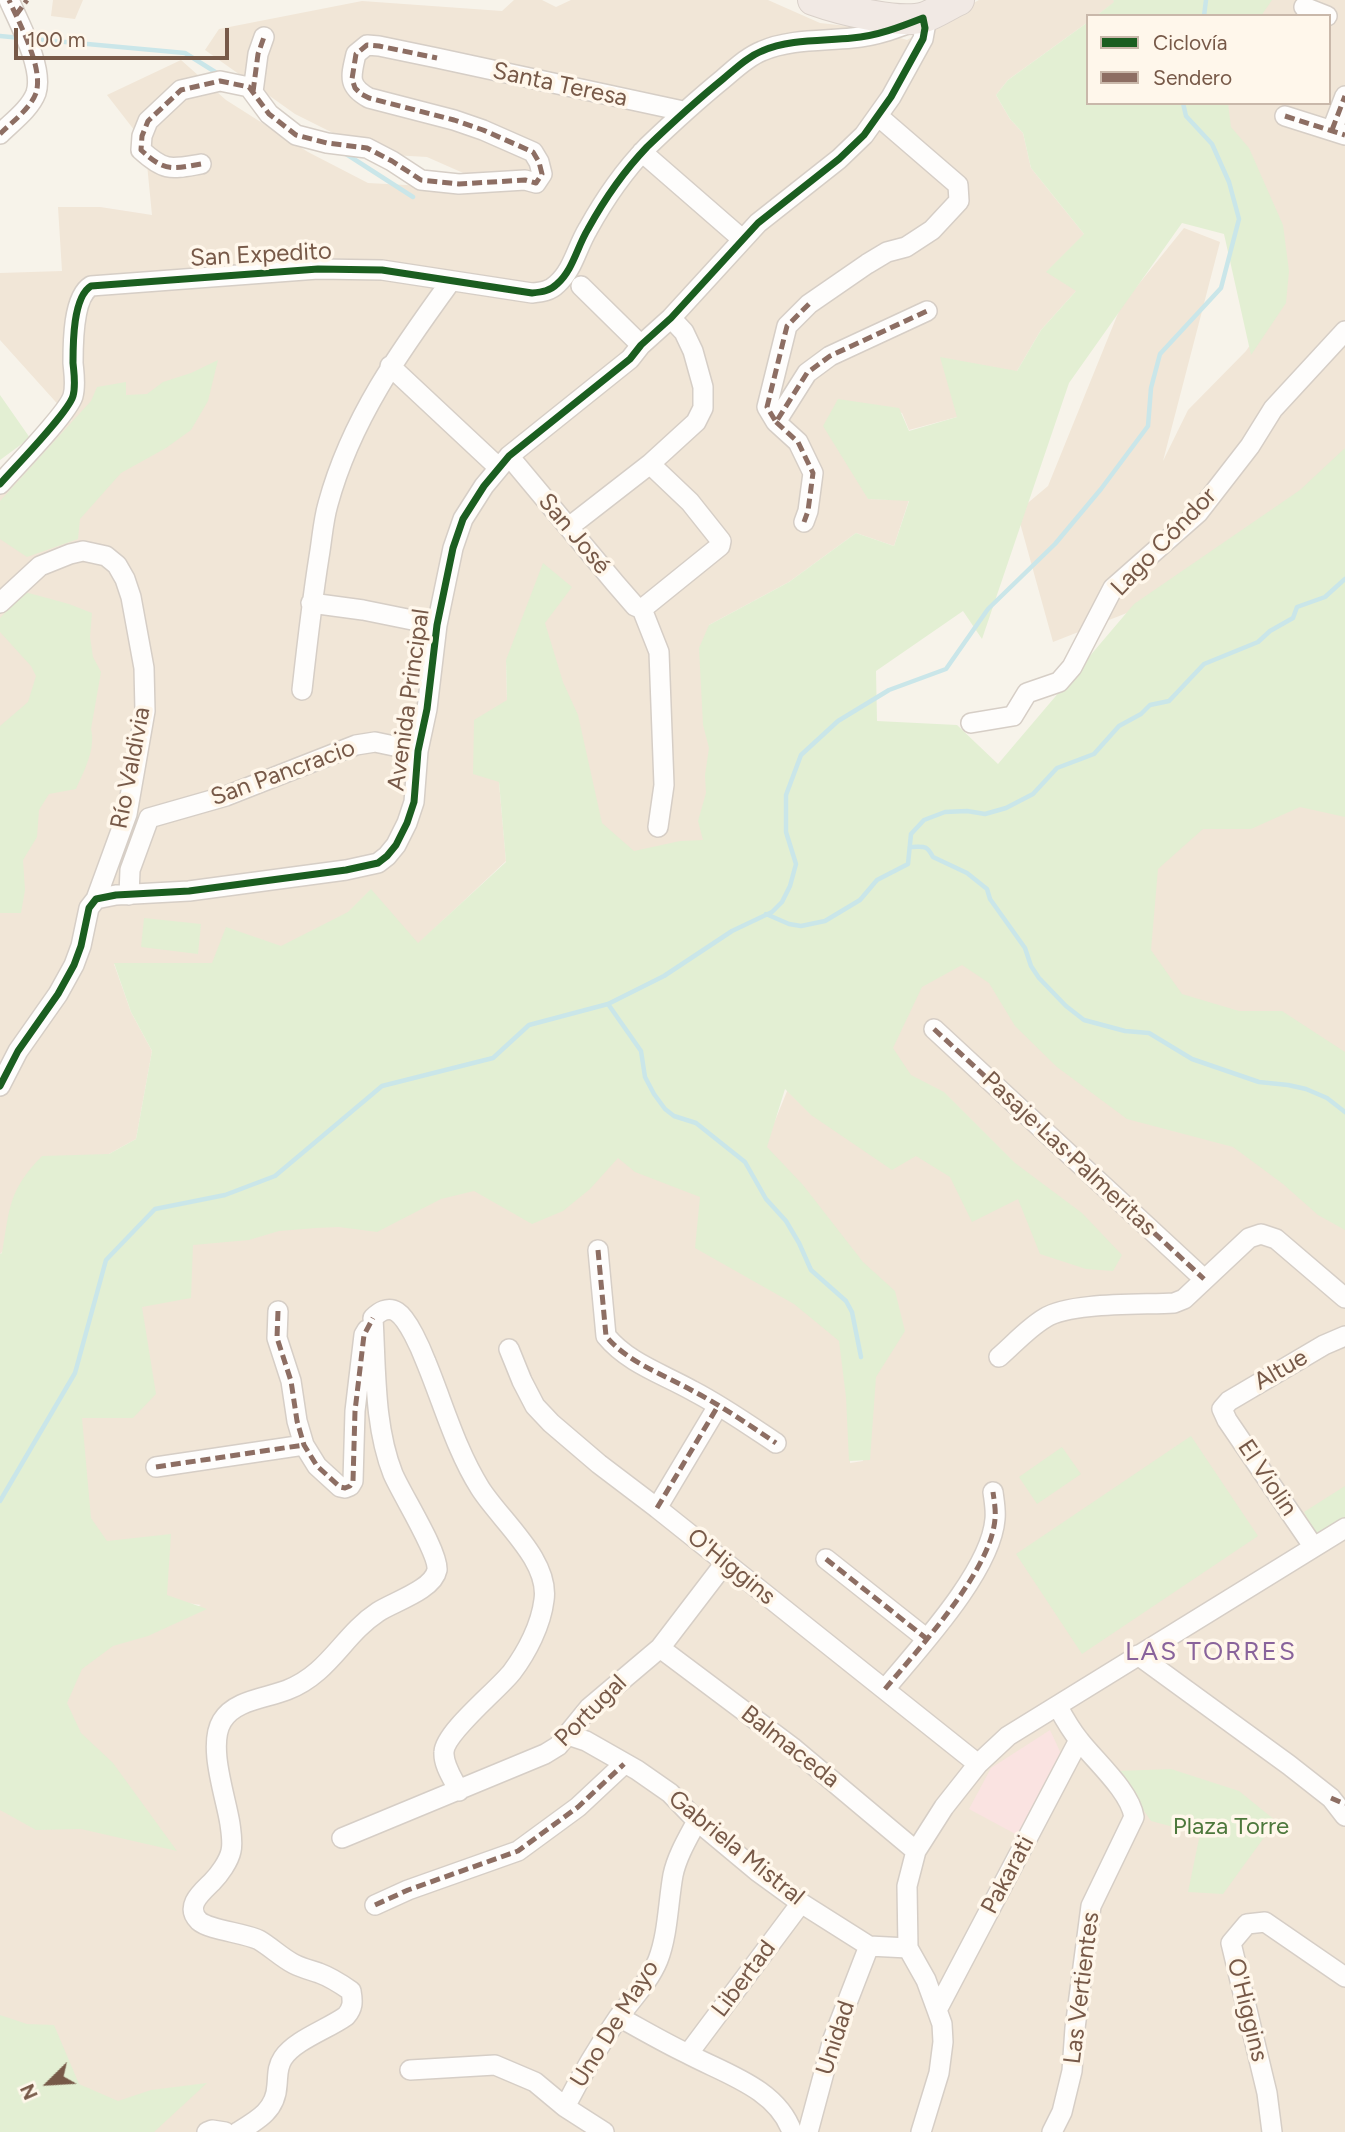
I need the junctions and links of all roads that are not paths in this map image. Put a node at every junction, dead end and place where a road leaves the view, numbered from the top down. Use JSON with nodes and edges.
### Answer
{"nodes":[{"id":1,"x":813,"y":0,"type":"edge"},
{"id":2,"x":959,"y":0,"type":"edge"},
{"id":3,"x":17,"y":5,"type":"edge"},
{"id":4,"x":1304,"y":7,"type":"dead end"},
{"id":5,"x":1323,"y":14,"type":"edge"},
{"id":6,"x":923,"y":18,"type":"junction"},
{"id":7,"x":264,"y":37,"type":"dead end"},
{"id":8,"x":253,"y":92,"type":"junction"},
{"id":9,"x":1345,"y":96,"type":"edge"},
{"id":10,"x":683,"y":111,"type":"junction"},
{"id":11,"x":878,"y":116,"type":"junction"},
{"id":12,"x":1285,"y":117,"type":"dead end"},
{"id":13,"x":1339,"y":132,"type":"edge"},
{"id":14,"x":0,"y":134,"type":"edge"},
{"id":15,"x":642,"y":152,"type":"junction"},
{"id":16,"x":201,"y":164,"type":"dead end"},
{"id":17,"x":742,"y":239,"type":"junction"},
{"id":18,"x":574,"y":280,"type":"junction"},
{"id":19,"x":451,"y":281,"type":"junction"},
{"id":20,"x":927,"y":311,"type":"dead end"},
{"id":21,"x":671,"y":318,"type":"junction"},
{"id":22,"x":1345,"y":331,"type":"edge"},
{"id":23,"x":641,"y":345,"type":"junction"},
{"id":24,"x":390,"y":366,"type":"junction"},
{"id":25,"x":776,"y":422,"type":"junction"},
{"id":26,"x":503,"y":462,"type":"junction"},
{"id":27,"x":650,"y":464,"type":"junction"},
{"id":28,"x":0,"y":484,"type":"edge"},
{"id":29,"x":804,"y":522,"type":"dead end"},
{"id":30,"x":569,"y":527,"type":"junction"},
{"id":31,"x":0,"y":603,"type":"edge"},
{"id":32,"x":312,"y":603,"type":"junction"},
{"id":33,"x":642,"y":609,"type":"junction"},
{"id":34,"x":437,"y":625,"type":"junction"},
{"id":35,"x":302,"y":690,"type":"dead end"},
{"id":36,"x":971,"y":723,"type":"dead end"},
{"id":37,"x":418,"y":751,"type":"junction"},
{"id":38,"x":658,"y":827,"type":"dead end"},
{"id":39,"x":129,"y":895,"type":"junction"},
{"id":40,"x":96,"y":899,"type":"junction"},
{"id":41,"x":934,"y":1029,"type":"dead end"},
{"id":42,"x":0,"y":1086,"type":"edge"},
{"id":43,"x":598,"y":1250,"type":"dead end"},
{"id":44,"x":1204,"y":1279,"type":"junction"},
{"id":45,"x":1345,"y":1298,"type":"edge"},
{"id":46,"x":278,"y":1311,"type":"dead end"},
{"id":47,"x":373,"y":1318,"type":"junction"},
{"id":48,"x":1345,"y":1336,"type":"edge"},
{"id":49,"x":509,"y":1349,"type":"dead end"},
{"id":50,"x":999,"y":1357,"type":"dead end"},
{"id":51,"x":718,"y":1406,"type":"junction"},
{"id":52,"x":1222,"y":1409,"type":"joint"},
{"id":53,"x":776,"y":1443,"type":"dead end"},
{"id":54,"x":304,"y":1445,"type":"junction"},
{"id":55,"x":156,"y":1466,"type":"dead end"},
{"id":56,"x":992,"y":1492,"type":"dead end"},
{"id":57,"x":657,"y":1508,"type":"junction"},
{"id":58,"x":1343,"y":1533,"type":"edge"},
{"id":59,"x":1313,"y":1546,"type":"junction"},
{"id":60,"x":826,"y":1559,"type":"dead end"},
{"id":61,"x":725,"y":1563,"type":"junction"},
{"id":62,"x":927,"y":1639,"type":"junction"},
{"id":63,"x":660,"y":1648,"type":"junction"},
{"id":64,"x":1138,"y":1655,"type":"junction"},
{"id":65,"x":886,"y":1689,"type":"junction"},
{"id":66,"x":1058,"y":1707,"type":"junction"},
{"id":67,"x":568,"y":1735,"type":"junction"},
{"id":68,"x":1079,"y":1740,"type":"junction"},
{"id":69,"x":624,"y":1764,"type":"junction"},
{"id":70,"x":978,"y":1764,"type":"junction"},
{"id":71,"x":459,"y":1791,"type":"junction"},
{"id":72,"x":1338,"y":1801,"type":"edge"},
{"id":73,"x":1345,"y":1816,"type":"edge"},
{"id":74,"x":697,"y":1821,"type":"junction"},
{"id":75,"x":342,"y":1838,"type":"dead end"},
{"id":76,"x":916,"y":1851,"type":"junction"},
{"id":77,"x":801,"y":1903,"type":"junction"},
{"id":78,"x":375,"y":1905,"type":"dead end"},
{"id":79,"x":869,"y":1945,"type":"junction"},
{"id":80,"x":908,"y":1948,"type":"junction"},
{"id":81,"x":1345,"y":1977,"type":"edge"},
{"id":82,"x":937,"y":2010,"type":"junction"},
{"id":83,"x":618,"y":2017,"type":"junction"},
{"id":84,"x":688,"y":2054,"type":"junction"},
{"id":85,"x":410,"y":2070,"type":"dead end"},
{"id":86,"x":565,"y":2106,"type":"junction"},
{"id":87,"x":207,"y":2132,"type":"edge"},
{"id":88,"x":225,"y":2132,"type":"edge"},
{"id":89,"x":238,"y":2132,"type":"edge"},
{"id":90,"x":604,"y":2132,"type":"edge"},
{"id":91,"x":792,"y":2132,"type":"edge"},
{"id":92,"x":808,"y":2132,"type":"edge"},
{"id":93,"x":921,"y":2132,"type":"edge"},
{"id":94,"x":1052,"y":2132,"type":"edge"},
{"id":95,"x":1272,"y":2132,"type":"edge"}],
"edges":[{"from":1,"to":6,"type":"highway"},
{"from":2,"to":6,"type":"highway"},
{"from":3,"to":14,"type":"street"},
{"from":4,"to":5,"type":"street"},
{"from":6,"to":10,"type":"street"},
{"from":6,"to":11,"type":"street","name":"Avenida Principal"},
{"from":7,"to":8,"type":"street"},
{"from":8,"to":10,"type":"street","name":"Santa Teresa"},
{"from":8,"to":16,"type":"street"},
{"from":9,"to":13,"type":"street"},
{"from":10,"to":15,"type":"street"},
{"from":11,"to":17,"type":"street","name":"Avenida Principal"},
{"from":11,"to":25,"type":"street"},
{"from":12,"to":13,"type":"street"},
{"from":15,"to":17,"type":"street"},
{"from":15,"to":18,"type":"street"},
{"from":17,"to":21,"type":"street","name":"Avenida Principal"},
{"from":18,"to":19,"type":"street","name":"San Expedito"},
{"from":18,"to":23,"type":"street"},
{"from":19,"to":24,"type":"street"},
{"from":19,"to":28,"type":"street","name":"San Expedito"},
{"from":20,"to":25,"type":"street"},
{"from":21,"to":23,"type":"street","name":"Avenida Principal"},
{"from":21,"to":27,"type":"street"},
{"from":22,"to":36,"type":"street","name":"Lago Cóndor"},
{"from":23,"to":26,"type":"street","name":"Avenida Principal"},
{"from":24,"to":26,"type":"street","name":"San José"},
{"from":24,"to":32,"type":"street"},
{"from":25,"to":29,"type":"street"},
{"from":26,"to":30,"type":"street","name":"San José"},
{"from":26,"to":34,"type":"street","name":"Avenida Principal"},
{"from":27,"to":30,"type":"street"},
{"from":27,"to":33,"type":"street"},
{"from":30,"to":33,"type":"street","name":"San José"},
{"from":31,"to":40,"type":"street","name":"Río Valdivia"},
{"from":32,"to":34,"type":"street"},
{"from":32,"to":35,"type":"street"},
{"from":33,"to":38,"type":"street"},
{"from":34,"to":37,"type":"street","name":"Avenida Principal"},
{"from":37,"to":39,"type":"street","name":"San Pancracio"},
{"from":37,"to":39,"type":"street","name":"Avenida Principal"},
{"from":39,"to":40,"type":"street","name":"Avenida Principal"},
{"from":40,"to":42,"type":"street"},
{"from":41,"to":44,"type":"street","name":"Pasaje Las Palmeritas"},
{"from":43,"to":51,"type":"street"},
{"from":44,"to":45,"type":"street"},
{"from":44,"to":50,"type":"street"},
{"from":46,"to":54,"type":"street"},
{"from":47,"to":54,"type":"street"},
{"from":47,"to":71,"type":"street"},
{"from":47,"to":89,"type":"street"},
{"from":48,"to":52,"type":"street","name":"Altue"},
{"from":49,"to":57,"type":"street","name":"O'Higgins"},
{"from":51,"to":53,"type":"street"},
{"from":51,"to":57,"type":"street"},
{"from":52,"to":59,"type":"street","name":"El Violin"},
{"from":54,"to":55,"type":"street"},
{"from":56,"to":62,"type":"street"},
{"from":57,"to":61,"type":"street","name":"O'Higgins"},
{"from":58,"to":59,"type":"street"},
{"from":59,"to":64,"type":"street"},
{"from":60,"to":62,"type":"street"},
{"from":61,"to":63,"type":"street","name":"Portugal"},
{"from":61,"to":65,"type":"street","name":"O'Higgins"},
{"from":62,"to":65,"type":"street"},
{"from":63,"to":67,"type":"street","name":"Portugal"},
{"from":63,"to":76,"type":"street","name":"Balmaceda"},
{"from":64,"to":66,"type":"street"},
{"from":64,"to":72,"type":"street"},
{"from":65,"to":70,"type":"street","name":"O'Higgins"},
{"from":66,"to":68,"type":"street","name":"Las Vertientes"},
{"from":66,"to":70,"type":"street"},
{"from":67,"to":69,"type":"street","name":"Gabriela Mistral"},
{"from":67,"to":71,"type":"street","name":"Portugal"},
{"from":68,"to":82,"type":"street","name":"Pakarati"},
{"from":68,"to":94,"type":"street","name":"Las Vertientes"},
{"from":69,"to":74,"type":"street","name":"Gabriela Mistral"},
{"from":69,"to":78,"type":"street"},
{"from":70,"to":76,"type":"street"},
{"from":71,"to":75,"type":"street","name":"Portugal"},
{"from":72,"to":73,"type":"street"},
{"from":74,"to":77,"type":"street","name":"Gabriela Mistral"},
{"from":74,"to":83,"type":"street","name":"Uno De Mayo"},
{"from":76,"to":80,"type":"street"},
{"from":77,"to":79,"type":"street","name":"Gabriela Mistral"},
{"from":77,"to":84,"type":"street","name":"Libertad"},
{"from":79,"to":80,"type":"street","name":"Gabriela Mistral"},
{"from":79,"to":92,"type":"street","name":"Unidad"},
{"from":80,"to":82,"type":"street"},
{"from":81,"to":95,"type":"street","name":"O'Higgins"},
{"from":82,"to":93,"type":"street"},
{"from":83,"to":84,"type":"street"},
{"from":83,"to":86,"type":"street","name":"Uno De Mayo"},
{"from":84,"to":91,"type":"street"},
{"from":85,"to":86,"type":"street"},
{"from":86,"to":90,"type":"street"},
{"from":87,"to":88,"type":"street"}]}
